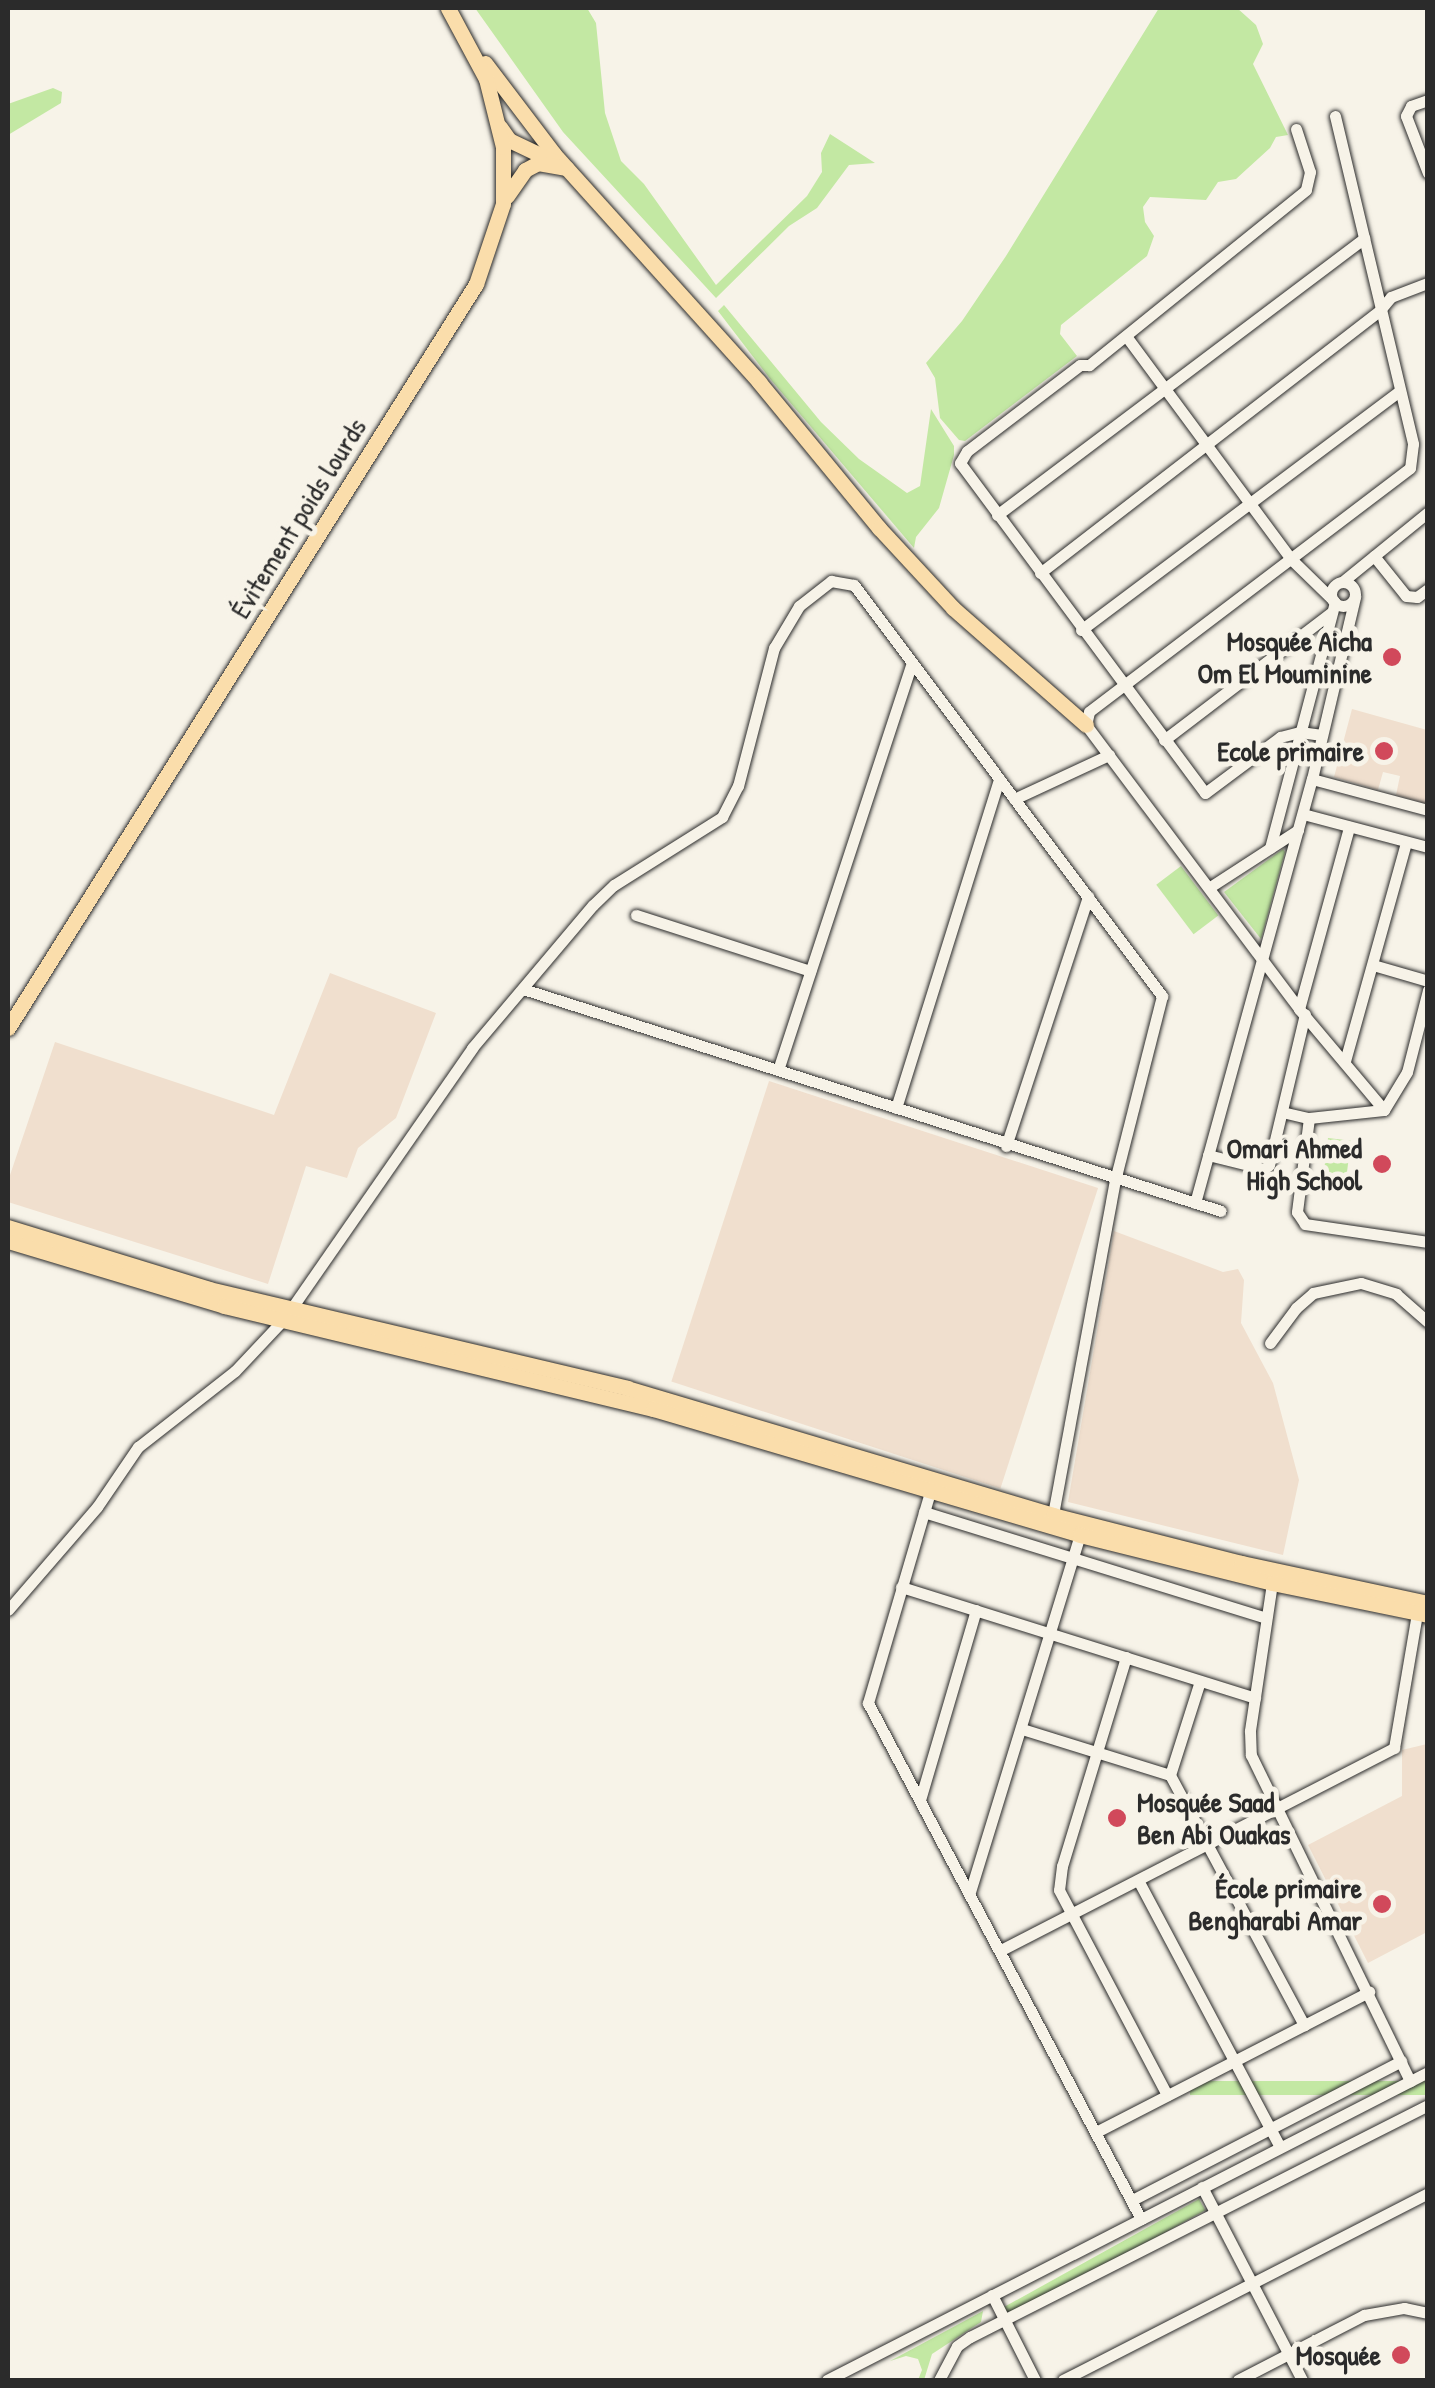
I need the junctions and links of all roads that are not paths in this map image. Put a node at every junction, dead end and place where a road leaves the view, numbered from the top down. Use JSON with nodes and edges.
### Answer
{"nodes":[{"id":1,"x":448,"y":8,"type":"edge"},
{"id":2,"x":468,"y":41,"type":"junction"},
{"id":3,"x":1428,"y":100,"type":"edge"},
{"id":4,"x":1335,"y":116,"type":"dead end"},
{"id":5,"x":1296,"y":129,"type":"dead end"},
{"id":6,"x":503,"y":137,"type":"junction"},
{"id":7,"x":544,"y":142,"type":"junction"},
{"id":8,"x":568,"y":168,"type":"junction"},
{"id":9,"x":1428,"y":174,"type":"edge"},
{"id":10,"x":503,"y":204,"type":"junction"},
{"id":11,"x":1364,"y":238,"type":"junction"},
{"id":12,"x":1428,"y":283,"type":"edge"},
{"id":13,"x":1380,"y":310,"type":"junction"},
{"id":14,"x":1126,"y":336,"type":"junction"},
{"id":15,"x":1165,"y":387,"type":"junction"},
{"id":16,"x":1398,"y":392,"type":"junction"},
{"id":17,"x":1208,"y":444,"type":"junction"},
{"id":18,"x":1251,"y":503,"type":"junction"},
{"id":19,"x":1428,"y":512,"type":"edge"},
{"id":20,"x":997,"y":515,"type":"junction"},
{"id":21,"x":1374,"y":556,"type":"junction"},
{"id":22,"x":1291,"y":558,"type":"junction"},
{"id":23,"x":1040,"y":573,"type":"junction"},
{"id":24,"x":1342,"y":582,"type":"junction"},
{"id":25,"x":1428,"y":588,"type":"edge"},
{"id":26,"x":1355,"y":597,"type":"junction"},
{"id":27,"x":1333,"y":606,"type":"junction"},
{"id":28,"x":1082,"y":630,"type":"junction"},
{"id":29,"x":911,"y":665,"type":"junction"},
{"id":30,"x":1123,"y":687,"type":"junction"},
{"id":31,"x":1086,"y":725,"type":"junction"},
{"id":32,"x":1300,"y":732,"type":"junction"},
{"id":33,"x":1322,"y":736,"type":"junction"},
{"id":34,"x":1164,"y":740,"type":"junction"},
{"id":35,"x":1109,"y":755,"type":"junction"},
{"id":36,"x":1312,"y":778,"type":"junction"},
{"id":37,"x":999,"y":779,"type":"junction"},
{"id":38,"x":1014,"y":799,"type":"junction"},
{"id":39,"x":1428,"y":810,"type":"edge"},
{"id":40,"x":1303,"y":814,"type":"junction"},
{"id":41,"x":1348,"y":827,"type":"junction"},
{"id":42,"x":1298,"y":830,"type":"junction"},
{"id":43,"x":1406,"y":842,"type":"junction"},
{"id":44,"x":1428,"y":847,"type":"edge"},
{"id":45,"x":1270,"y":848,"type":"junction"},
{"id":46,"x":1210,"y":887,"type":"junction"},
{"id":47,"x":1088,"y":896,"type":"junction"},
{"id":48,"x":636,"y":915,"type":"dead end"},
{"id":49,"x":1265,"y":960,"type":"junction"},
{"id":50,"x":1373,"y":965,"type":"junction"},
{"id":51,"x":810,"y":971,"type":"junction"},
{"id":52,"x":1428,"y":981,"type":"edge"},
{"id":53,"x":522,"y":988,"type":"junction"},
{"id":54,"x":1428,"y":990,"type":"edge"},
{"id":55,"x":1302,"y":1011,"type":"junction"},
{"id":56,"x":8,"y":1028,"type":"edge"},
{"id":57,"x":1346,"y":1060,"type":"junction"},
{"id":58,"x":778,"y":1070,"type":"junction"},
{"id":59,"x":896,"y":1108,"type":"junction"},
{"id":60,"x":1384,"y":1110,"type":"junction"},
{"id":61,"x":1282,"y":1112,"type":"junction"},
{"id":62,"x":1309,"y":1118,"type":"junction"},
{"id":63,"x":1006,"y":1146,"type":"junction"},
{"id":64,"x":1208,"y":1154,"type":"junction"},
{"id":65,"x":1115,"y":1180,"type":"junction"},
{"id":66,"x":1196,"y":1203,"type":"junction"},
{"id":67,"x":1221,"y":1211,"type":"dead end"},
{"id":68,"x":8,"y":1227,"type":"edge"},
{"id":69,"x":8,"y":1241,"type":"edge"},
{"id":70,"x":1428,"y":1242,"type":"edge"},
{"id":71,"x":286,"y":1314,"type":"junction"},
{"id":72,"x":1428,"y":1322,"type":"edge"},
{"id":73,"x":1270,"y":1343,"type":"dead end"},
{"id":74,"x":930,"y":1492,"type":"junction"},
{"id":75,"x":924,"y":1512,"type":"junction"},
{"id":76,"x":1052,"y":1521,"type":"junction"},
{"id":77,"x":1080,"y":1536,"type":"junction"},
{"id":78,"x":1074,"y":1559,"type":"junction"},
{"id":79,"x":1272,"y":1583,"type":"junction"},
{"id":80,"x":901,"y":1587,"type":"junction"},
{"id":81,"x":8,"y":1610,"type":"edge"},
{"id":82,"x":976,"y":1610,"type":"junction"},
{"id":83,"x":1424,"y":1611,"type":"edge"},
{"id":84,"x":1266,"y":1618,"type":"junction"},
{"id":85,"x":1051,"y":1634,"type":"junction"},
{"id":86,"x":1126,"y":1657,"type":"junction"},
{"id":87,"x":1200,"y":1681,"type":"junction"},
{"id":88,"x":1255,"y":1698,"type":"junction"},
{"id":89,"x":1022,"y":1730,"type":"junction"},
{"id":90,"x":1096,"y":1753,"type":"junction"},
{"id":91,"x":1170,"y":1775,"type":"junction"},
{"id":92,"x":920,"y":1800,"type":"junction"},
{"id":93,"x":1276,"y":1810,"type":"junction"},
{"id":94,"x":1208,"y":1844,"type":"junction"},
{"id":95,"x":1138,"y":1880,"type":"junction"},
{"id":96,"x":970,"y":1892,"type":"junction"},
{"id":97,"x":1071,"y":1914,"type":"junction"},
{"id":98,"x":1001,"y":1950,"type":"junction"},
{"id":99,"x":1369,"y":1992,"type":"junction"},
{"id":100,"x":1304,"y":2026,"type":"junction"},
{"id":101,"x":1234,"y":2061,"type":"junction"},
{"id":102,"x":1401,"y":2061,"type":"junction"},
{"id":103,"x":1428,"y":2072,"type":"edge"},
{"id":104,"x":1410,"y":2080,"type":"junction"},
{"id":105,"x":1167,"y":2096,"type":"junction"},
{"id":106,"x":1428,"y":2105,"type":"edge"},
{"id":107,"x":1270,"y":2129,"type":"junction"},
{"id":108,"x":1098,"y":2131,"type":"junction"},
{"id":109,"x":1280,"y":2147,"type":"junction"},
{"id":110,"x":1202,"y":2187,"type":"junction"},
{"id":111,"x":1428,"y":2193,"type":"edge"},
{"id":112,"x":1132,"y":2200,"type":"junction"},
{"id":113,"x":1216,"y":2213,"type":"junction"},
{"id":114,"x":1141,"y":2219,"type":"junction"},
{"id":115,"x":1252,"y":2283,"type":"junction"},
{"id":116,"x":992,"y":2295,"type":"junction"},
{"id":117,"x":1428,"y":2312,"type":"edge"},
{"id":118,"x":1004,"y":2320,"type":"junction"},
{"id":119,"x":1288,"y":2354,"type":"junction"},
{"id":120,"x":827,"y":2380,"type":"edge"},
{"id":121,"x":939,"y":2380,"type":"edge"},
{"id":122,"x":1035,"y":2380,"type":"edge"},
{"id":123,"x":1063,"y":2380,"type":"edge"},
{"id":124,"x":1238,"y":2380,"type":"edge"},
{"id":125,"x":1302,"y":2380,"type":"edge"}],
"edges":[{"from":1,"to":2,"type":"main road","name":"Évitement poids lourds"},
{"from":2,"to":6,"type":"main road","name":"Évitement poids lourds"},
{"from":2,"to":7,"type":"main road"},
{"from":3,"to":9,"type":"street"},
{"from":4,"to":11,"type":"street"},
{"from":5,"to":14,"type":"street"},
{"from":6,"to":7,"type":"main road"},
{"from":6,"to":8,"type":"main road"},
{"from":6,"to":10,"type":"main road","name":"Évitement poids lourds"},
{"from":7,"to":8,"type":"main road"},
{"from":8,"to":10,"type":"main road"},
{"from":8,"to":31,"type":"main road"},
{"from":10,"to":56,"type":"main road","name":"Évitement poids lourds"},
{"from":11,"to":13,"type":"street"},
{"from":11,"to":15,"type":"street"},
{"from":12,"to":13,"type":"street"},
{"from":13,"to":16,"type":"street"},
{"from":13,"to":17,"type":"street"},
{"from":14,"to":15,"type":"street"},
{"from":14,"to":20,"type":"street"},
{"from":15,"to":17,"type":"street"},
{"from":15,"to":20,"type":"street"},
{"from":16,"to":18,"type":"street"},
{"from":16,"to":22,"type":"street"},
{"from":17,"to":18,"type":"street"},
{"from":17,"to":23,"type":"street"},
{"from":18,"to":22,"type":"street"},
{"from":18,"to":28,"type":"street"},
{"from":19,"to":21,"type":"street"},
{"from":20,"to":23,"type":"street"},
{"from":21,"to":24,"type":"street"},
{"from":21,"to":25,"type":"street"},
{"from":22,"to":27,"type":"street"},
{"from":22,"to":30,"type":"street"},
{"from":23,"to":28,"type":"street"},
{"from":24,"to":26,"type":"street"},
{"from":24,"to":27,"type":"street"},
{"from":26,"to":27,"type":"street"},
{"from":26,"to":33,"type":"street"},
{"from":27,"to":32,"type":"street"},
{"from":27,"to":34,"type":"street"},
{"from":28,"to":30,"type":"street"},
{"from":29,"to":37,"type":"street"},
{"from":29,"to":51,"type":"street"},
{"from":29,"to":53,"type":"street"},
{"from":30,"to":31,"type":"street"},
{"from":30,"to":34,"type":"street"},
{"from":31,"to":35,"type":"street"},
{"from":32,"to":33,"type":"street"},
{"from":32,"to":34,"type":"street"},
{"from":32,"to":45,"type":"street"},
{"from":33,"to":36,"type":"street"},
{"from":35,"to":38,"type":"street"},
{"from":35,"to":46,"type":"street"},
{"from":36,"to":39,"type":"street"},
{"from":36,"to":40,"type":"street"},
{"from":37,"to":38,"type":"street"},
{"from":37,"to":59,"type":"street"},
{"from":38,"to":47,"type":"street"},
{"from":40,"to":41,"type":"street"},
{"from":40,"to":42,"type":"street"},
{"from":41,"to":43,"type":"street"},
{"from":41,"to":55,"type":"street"},
{"from":42,"to":45,"type":"street"},
{"from":42,"to":49,"type":"street"},
{"from":43,"to":44,"type":"street"},
{"from":43,"to":50,"type":"street"},
{"from":45,"to":46,"type":"street"},
{"from":46,"to":49,"type":"street"},
{"from":47,"to":63,"type":"street"},
{"from":47,"to":65,"type":"street"},
{"from":48,"to":51,"type":"street"},
{"from":49,"to":55,"type":"street"},
{"from":49,"to":64,"type":"street"},
{"from":50,"to":52,"type":"street"},
{"from":50,"to":57,"type":"street"},
{"from":51,"to":58,"type":"street"},
{"from":53,"to":58,"type":"street"},
{"from":53,"to":71,"type":"street"},
{"from":54,"to":60,"type":"street"},
{"from":55,"to":57,"type":"street"},
{"from":55,"to":61,"type":"street"},
{"from":57,"to":60,"type":"street"},
{"from":58,"to":59,"type":"street"},
{"from":59,"to":63,"type":"street"},
{"from":60,"to":62,"type":"street"},
{"from":61,"to":62,"type":"street"},
{"from":61,"to":64,"type":"street"},
{"from":62,"to":70,"type":"street"},
{"from":63,"to":65,"type":"street"},
{"from":64,"to":66,"type":"street"},
{"from":65,"to":66,"type":"street"},
{"from":65,"to":76,"type":"street"},
{"from":66,"to":67,"type":"street"},
{"from":68,"to":71,"type":"main road"},
{"from":69,"to":71,"type":"main road"},
{"from":71,"to":74,"type":"main road"},
{"from":71,"to":76,"type":"main road"},
{"from":71,"to":81,"type":"street"},
{"from":72,"to":73,"type":"street"},
{"from":74,"to":75,"type":"street"},
{"from":74,"to":76,"type":"main road"},
{"from":75,"to":78,"type":"street"},
{"from":75,"to":80,"type":"street"},
{"from":76,"to":77,"type":"main road"},
{"from":76,"to":83,"type":"main road"},
{"from":77,"to":78,"type":"street"},
{"from":77,"to":79,"type":"main road"},
{"from":78,"to":84,"type":"street"},
{"from":78,"to":85,"type":"street"},
{"from":79,"to":83,"type":"main road"},
{"from":79,"to":84,"type":"street"},
{"from":80,"to":82,"type":"street"},
{"from":80,"to":92,"type":"street"},
{"from":82,"to":85,"type":"street"},
{"from":82,"to":92,"type":"street"},
{"from":83,"to":93,"type":"street"},
{"from":84,"to":88,"type":"street"},
{"from":85,"to":86,"type":"street"},
{"from":85,"to":89,"type":"street"},
{"from":86,"to":87,"type":"street"},
{"from":86,"to":90,"type":"street"},
{"from":87,"to":88,"type":"street"},
{"from":87,"to":91,"type":"street"},
{"from":88,"to":93,"type":"street"},
{"from":89,"to":90,"type":"street"},
{"from":89,"to":96,"type":"street"},
{"from":90,"to":91,"type":"street"},
{"from":90,"to":97,"type":"street"},
{"from":91,"to":94,"type":"street"},
{"from":92,"to":96,"type":"street"},
{"from":93,"to":94,"type":"street"},
{"from":93,"to":99,"type":"street"},
{"from":94,"to":95,"type":"street"},
{"from":94,"to":100,"type":"street"},
{"from":95,"to":97,"type":"street"},
{"from":95,"to":101,"type":"street"},
{"from":96,"to":98,"type":"street"},
{"from":97,"to":98,"type":"street"},
{"from":97,"to":105,"type":"street"},
{"from":98,"to":108,"type":"street"},
{"from":99,"to":100,"type":"street"},
{"from":99,"to":102,"type":"street"},
{"from":100,"to":101,"type":"street"},
{"from":101,"to":105,"type":"street"},
{"from":101,"to":107,"type":"street"},
{"from":102,"to":104,"type":"street"},
{"from":102,"to":107,"type":"street"},
{"from":103,"to":104,"type":"street"},
{"from":104,"to":109,"type":"street"},
{"from":105,"to":108,"type":"street"},
{"from":106,"to":113,"type":"street"},
{"from":107,"to":109,"type":"street"},
{"from":107,"to":112,"type":"street"},
{"from":108,"to":112,"type":"street"},
{"from":109,"to":110,"type":"street"},
{"from":110,"to":113,"type":"street"},
{"from":110,"to":114,"type":"street"},
{"from":111,"to":115,"type":"street"},
{"from":112,"to":114,"type":"street"},
{"from":113,"to":115,"type":"street"},
{"from":113,"to":118,"type":"street"},
{"from":114,"to":116,"type":"street"},
{"from":115,"to":119,"type":"street"},
{"from":115,"to":123,"type":"street"},
{"from":116,"to":118,"type":"street"},
{"from":116,"to":120,"type":"street"},
{"from":117,"to":119,"type":"street"},
{"from":118,"to":121,"type":"street"},
{"from":118,"to":122,"type":"street"},
{"from":119,"to":124,"type":"street"},
{"from":119,"to":125,"type":"street"}]}
